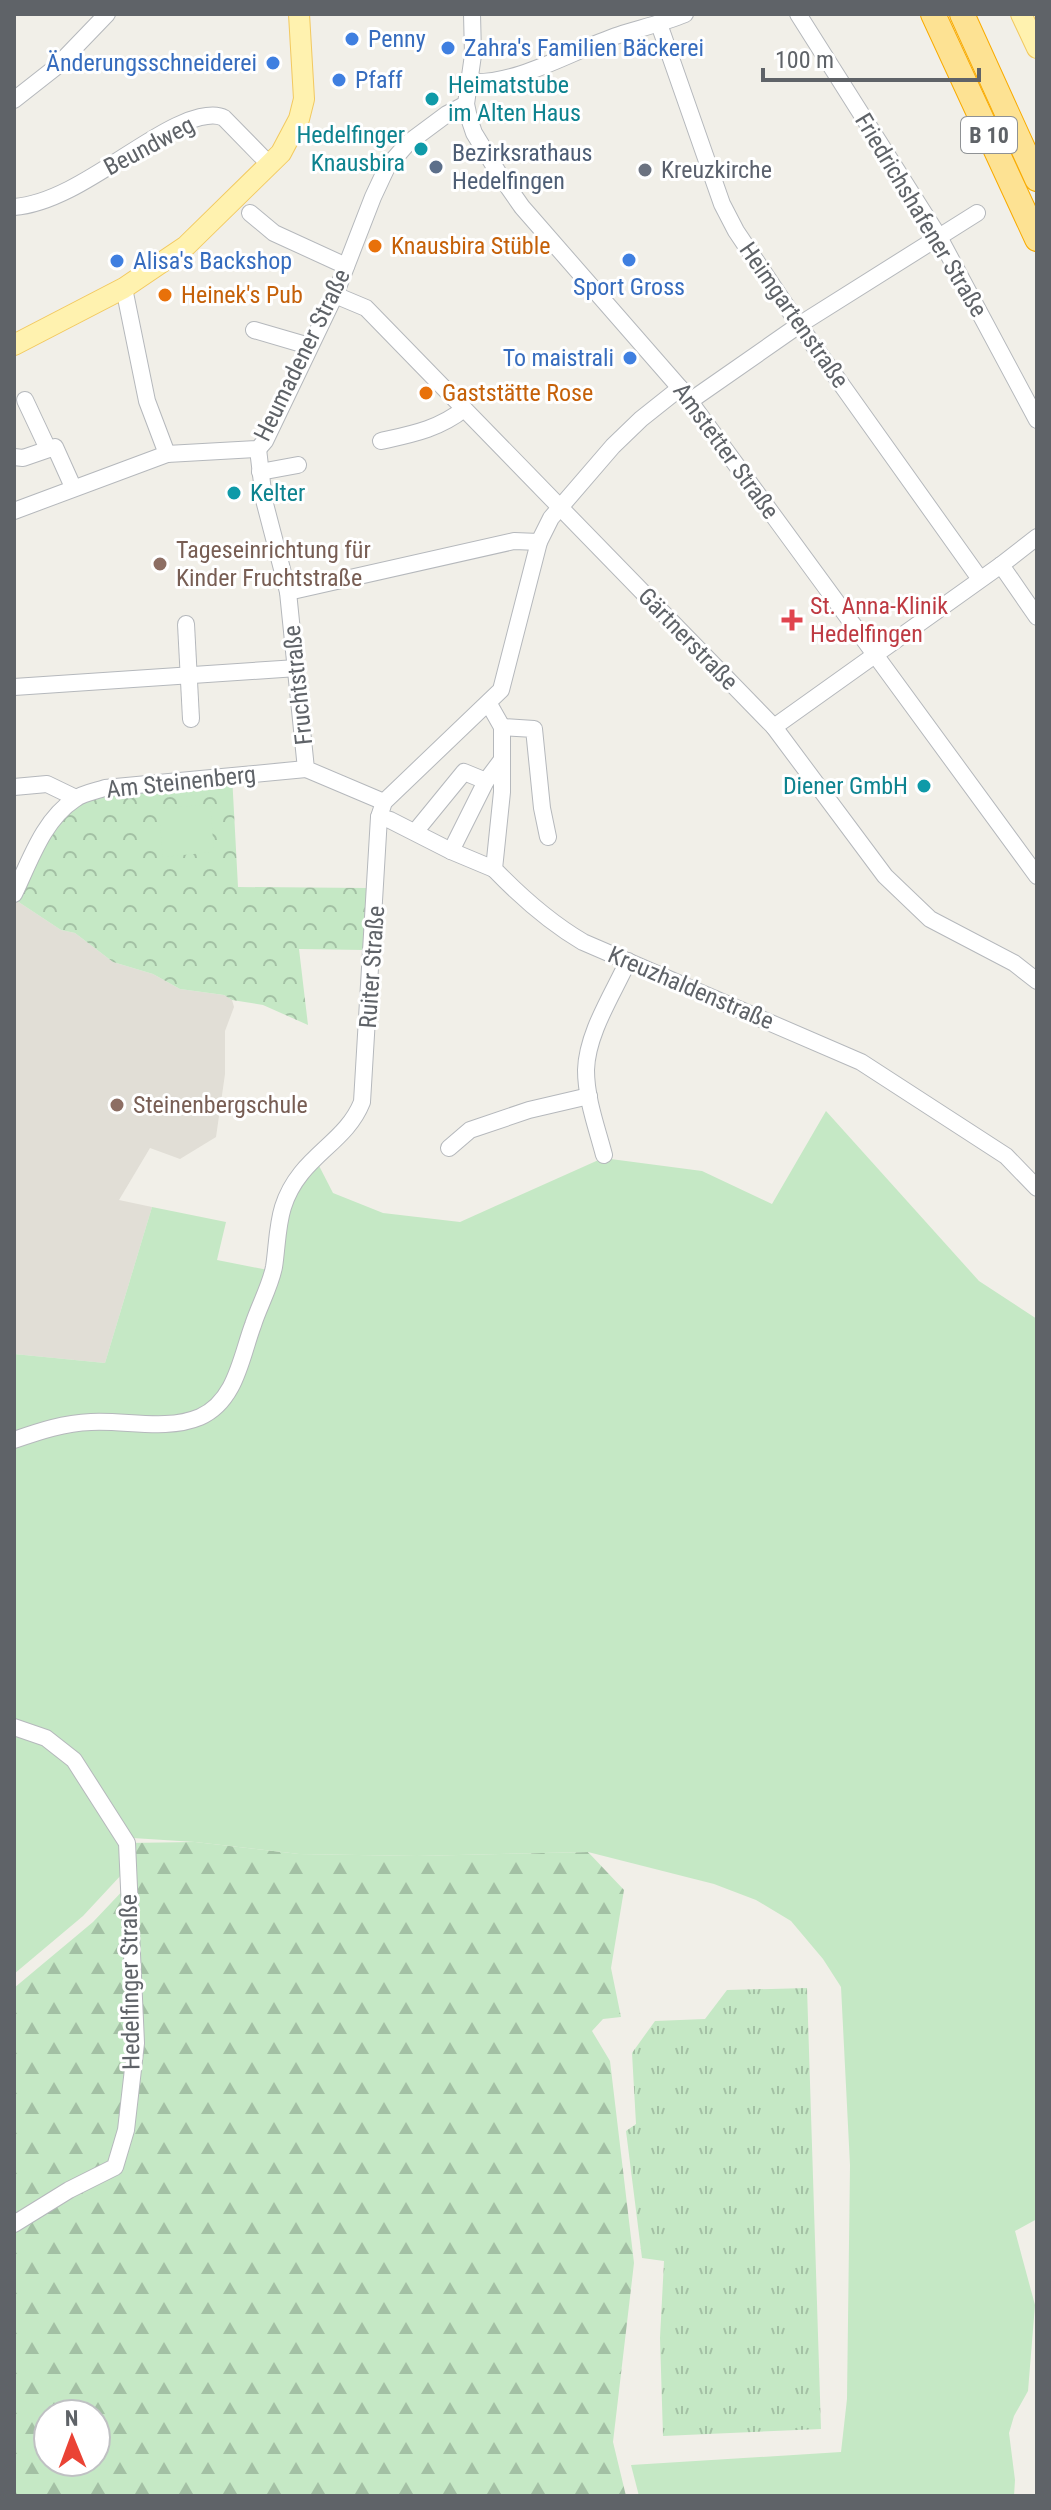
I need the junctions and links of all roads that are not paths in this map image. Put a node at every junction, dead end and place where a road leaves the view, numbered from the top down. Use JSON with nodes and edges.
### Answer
{"nodes":[{"id":1,"x":107,"y":14,"type":"edge"},
{"id":2,"x":299,"y":14,"type":"edge"},
{"id":3,"x":472,"y":14,"type":"edge"},
{"id":4,"x":685,"y":14,"type":"edge"},
{"id":5,"x":798,"y":14,"type":"edge"},
{"id":6,"x":919,"y":14,"type":"edge"},
{"id":7,"x":962,"y":14,"type":"edge"},
{"id":8,"x":1021,"y":14,"type":"edge"},
{"id":9,"x":937,"y":23,"type":"edge"},
{"id":10,"x":659,"y":24,"type":"junction"},
{"id":11,"x":1037,"y":48,"type":"edge"},
{"id":12,"x":470,"y":82,"type":"junction"},
{"id":13,"x":14,"y":100,"type":"edge"},
{"id":14,"x":466,"y":104,"type":"junction"},
{"id":15,"x":270,"y":165,"type":"junction"},
{"id":16,"x":1037,"y":179,"type":"edge"},
{"id":17,"x":14,"y":207,"type":"edge"},
{"id":18,"x":250,"y":213,"type":"dead end"},
{"id":19,"x":977,"y":213,"type":"dead end"},
{"id":20,"x":939,"y":237,"type":"junction"},
{"id":21,"x":1037,"y":239,"type":"edge"},
{"id":22,"x":346,"y":266,"type":"junction"},
{"id":23,"x":124,"y":288,"type":"junction"},
{"id":24,"x":335,"y":295,"type":"junction"},
{"id":25,"x":799,"y":325,"type":"junction"},
{"id":26,"x":254,"y":330,"type":"dead end"},
{"id":27,"x":14,"y":345,"type":"edge"},
{"id":28,"x":309,"y":346,"type":"junction"},
{"id":29,"x":685,"y":394,"type":"junction"},
{"id":30,"x":25,"y":400,"type":"dead end"},
{"id":31,"x":464,"y":409,"type":"junction"},
{"id":32,"x":1037,"y":420,"type":"edge"},
{"id":33,"x":381,"y":441,"type":"dead end"},
{"id":34,"x":48,"y":449,"type":"junction"},
{"id":35,"x":258,"y":449,"type":"junction"},
{"id":36,"x":167,"y":454,"type":"junction"},
{"id":37,"x":14,"y":457,"type":"edge"},
{"id":38,"x":298,"y":465,"type":"dead end"},
{"id":39,"x":260,"y":472,"type":"junction"},
{"id":40,"x":73,"y":487,"type":"junction"},
{"id":41,"x":560,"y":508,"type":"junction"},
{"id":42,"x":14,"y":511,"type":"edge"},
{"id":43,"x":1037,"y":537,"type":"edge"},
{"id":44,"x":539,"y":542,"type":"junction"},
{"id":45,"x":1001,"y":565,"type":"junction"},
{"id":46,"x":980,"y":579,"type":"junction"},
{"id":47,"x":288,"y":592,"type":"junction"},
{"id":48,"x":1037,"y":617,"type":"edge"},
{"id":49,"x":186,"y":624,"type":"dead end"},
{"id":50,"x":875,"y":655,"type":"junction"},
{"id":51,"x":297,"y":668,"type":"junction"},
{"id":52,"x":189,"y":675,"type":"junction"},
{"id":53,"x":14,"y":687,"type":"edge"},
{"id":54,"x":489,"y":704,"type":"junction"},
{"id":55,"x":191,"y":719,"type":"dead end"},
{"id":56,"x":502,"y":727,"type":"junction"},
{"id":57,"x":774,"y":727,"type":"junction"},
{"id":58,"x":501,"y":761,"type":"junction"},
{"id":59,"x":306,"y":769,"type":"junction"},
{"id":60,"x":486,"y":781,"type":"junction"},
{"id":61,"x":14,"y":787,"type":"edge"},
{"id":62,"x":76,"y":798,"type":"junction"},
{"id":63,"x":382,"y":810,"type":"junction"},
{"id":64,"x":415,"y":832,"type":"junction"},
{"id":65,"x":548,"y":837,"type":"dead end"},
{"id":66,"x":451,"y":851,"type":"junction"},
{"id":67,"x":494,"y":869,"type":"junction"},
{"id":68,"x":1037,"y":876,"type":"edge"},
{"id":69,"x":16,"y":886,"type":"edge"},
{"id":70,"x":628,"y":961,"type":"junction"},
{"id":71,"x":1037,"y":981,"type":"edge"},
{"id":72,"x":589,"y":1096,"type":"junction"},
{"id":73,"x":449,"y":1148,"type":"dead end"},
{"id":74,"x":604,"y":1155,"type":"dead end"},
{"id":75,"x":1037,"y":1188,"type":"edge"},
{"id":76,"x":14,"y":1440,"type":"edge"},
{"id":77,"x":14,"y":1727,"type":"edge"},
{"id":78,"x":14,"y":2224,"type":"edge"}],
"edges":[{"from":1,"to":13,"type":"street"},
{"from":2,"to":15,"type":"main road"},
{"from":3,"to":12,"type":"street"},
{"from":4,"to":10,"type":"street"},
{"from":5,"to":20,"type":"street","name":"Friedrichshafener Straße"},
{"from":6,"to":9,"type":"highway","number":"B 10"},
{"from":7,"to":16,"type":"highway","number":"B 10"},
{"from":8,"to":11,"type":"main road"},
{"from":9,"to":21,"type":"highway","number":"B 10"},
{"from":10,"to":12,"type":"street"},
{"from":10,"to":25,"type":"street","name":"Heimgartenstraße"},
{"from":12,"to":14,"type":"street"},
{"from":14,"to":22,"type":"street","name":"Heumadener Straße"},
{"from":14,"to":29,"type":"street","name":"Amstetter Straße"},
{"from":15,"to":17,"type":"street","name":"Beundweg"},
{"from":15,"to":23,"type":"main road"},
{"from":18,"to":22,"type":"street"},
{"from":19,"to":20,"type":"street"},
{"from":20,"to":25,"type":"street"},
{"from":20,"to":32,"type":"street","name":"Friedrichshafener Straße"},
{"from":22,"to":24,"type":"street","name":"Heumadener Straße"},
{"from":23,"to":27,"type":"main road"},
{"from":23,"to":36,"type":"street"},
{"from":24,"to":28,"type":"street","name":"Heumadener Straße"},
{"from":24,"to":31,"type":"street","name":"Gärtnerstraße"},
{"from":25,"to":29,"type":"street"},
{"from":25,"to":46,"type":"street","name":"Heimgartenstraße"},
{"from":26,"to":28,"type":"street"},
{"from":28,"to":35,"type":"street","name":"Heumadener Straße"},
{"from":29,"to":41,"type":"street"},
{"from":29,"to":50,"type":"street","name":"Amstetter Straße"},
{"from":30,"to":34,"type":"street"},
{"from":31,"to":33,"type":"street"},
{"from":31,"to":41,"type":"street","name":"Gärtnerstraße"},
{"from":34,"to":37,"type":"street"},
{"from":34,"to":40,"type":"street"},
{"from":35,"to":36,"type":"street","name":"Heumadener Straße"},
{"from":35,"to":39,"type":"street","name":"Fruchtstraße"},
{"from":36,"to":40,"type":"street","name":"Heumadener Straße"},
{"from":38,"to":39,"type":"street"},
{"from":39,"to":47,"type":"street","name":"Fruchtstraße"},
{"from":40,"to":42,"type":"street","name":"Heumadener Straße"},
{"from":41,"to":44,"type":"street"},
{"from":41,"to":57,"type":"street","name":"Gärtnerstraße"},
{"from":43,"to":45,"type":"street"},
{"from":44,"to":47,"type":"street"},
{"from":44,"to":54,"type":"street"},
{"from":45,"to":46,"type":"street"},
{"from":45,"to":48,"type":"street"},
{"from":46,"to":50,"type":"street"},
{"from":47,"to":51,"type":"street","name":"Fruchtstraße"},
{"from":49,"to":52,"type":"street"},
{"from":50,"to":57,"type":"street"},
{"from":50,"to":68,"type":"street","name":"Amstetter Straße"},
{"from":51,"to":52,"type":"street"},
{"from":51,"to":59,"type":"street","name":"Fruchtstraße"},
{"from":52,"to":53,"type":"street"},
{"from":52,"to":55,"type":"street"},
{"from":54,"to":56,"type":"street"},
{"from":54,"to":63,"type":"street"},
{"from":56,"to":58,"type":"street"},
{"from":56,"to":65,"type":"street"},
{"from":57,"to":71,"type":"street","name":"Gärtnerstraße"},
{"from":58,"to":60,"type":"street"},
{"from":58,"to":67,"type":"street"},
{"from":59,"to":62,"type":"street","name":"Am Steinenberg"},
{"from":59,"to":63,"type":"street","name":"Fruchtstraße"},
{"from":60,"to":64,"type":"street"},
{"from":60,"to":66,"type":"street"},
{"from":61,"to":62,"type":"street"},
{"from":62,"to":69,"type":"street","name":"Am Steinenberg"},
{"from":63,"to":64,"type":"street","name":"Fruchtstraße"},
{"from":63,"to":76,"type":"street","name":"Ruiter Straße"},
{"from":64,"to":66,"type":"street","name":"Fruchtstraße"},
{"from":66,"to":67,"type":"street","name":"Kreuzhaldenstraße"},
{"from":67,"to":70,"type":"street","name":"Kreuzhaldenstraße"},
{"from":70,"to":72,"type":"street"},
{"from":70,"to":75,"type":"street","name":"Kreuzhaldenstraße"},
{"from":72,"to":73,"type":"street"},
{"from":72,"to":74,"type":"street"},
{"from":77,"to":78,"type":"street","name":"Hedelfinger Straße"}]}
